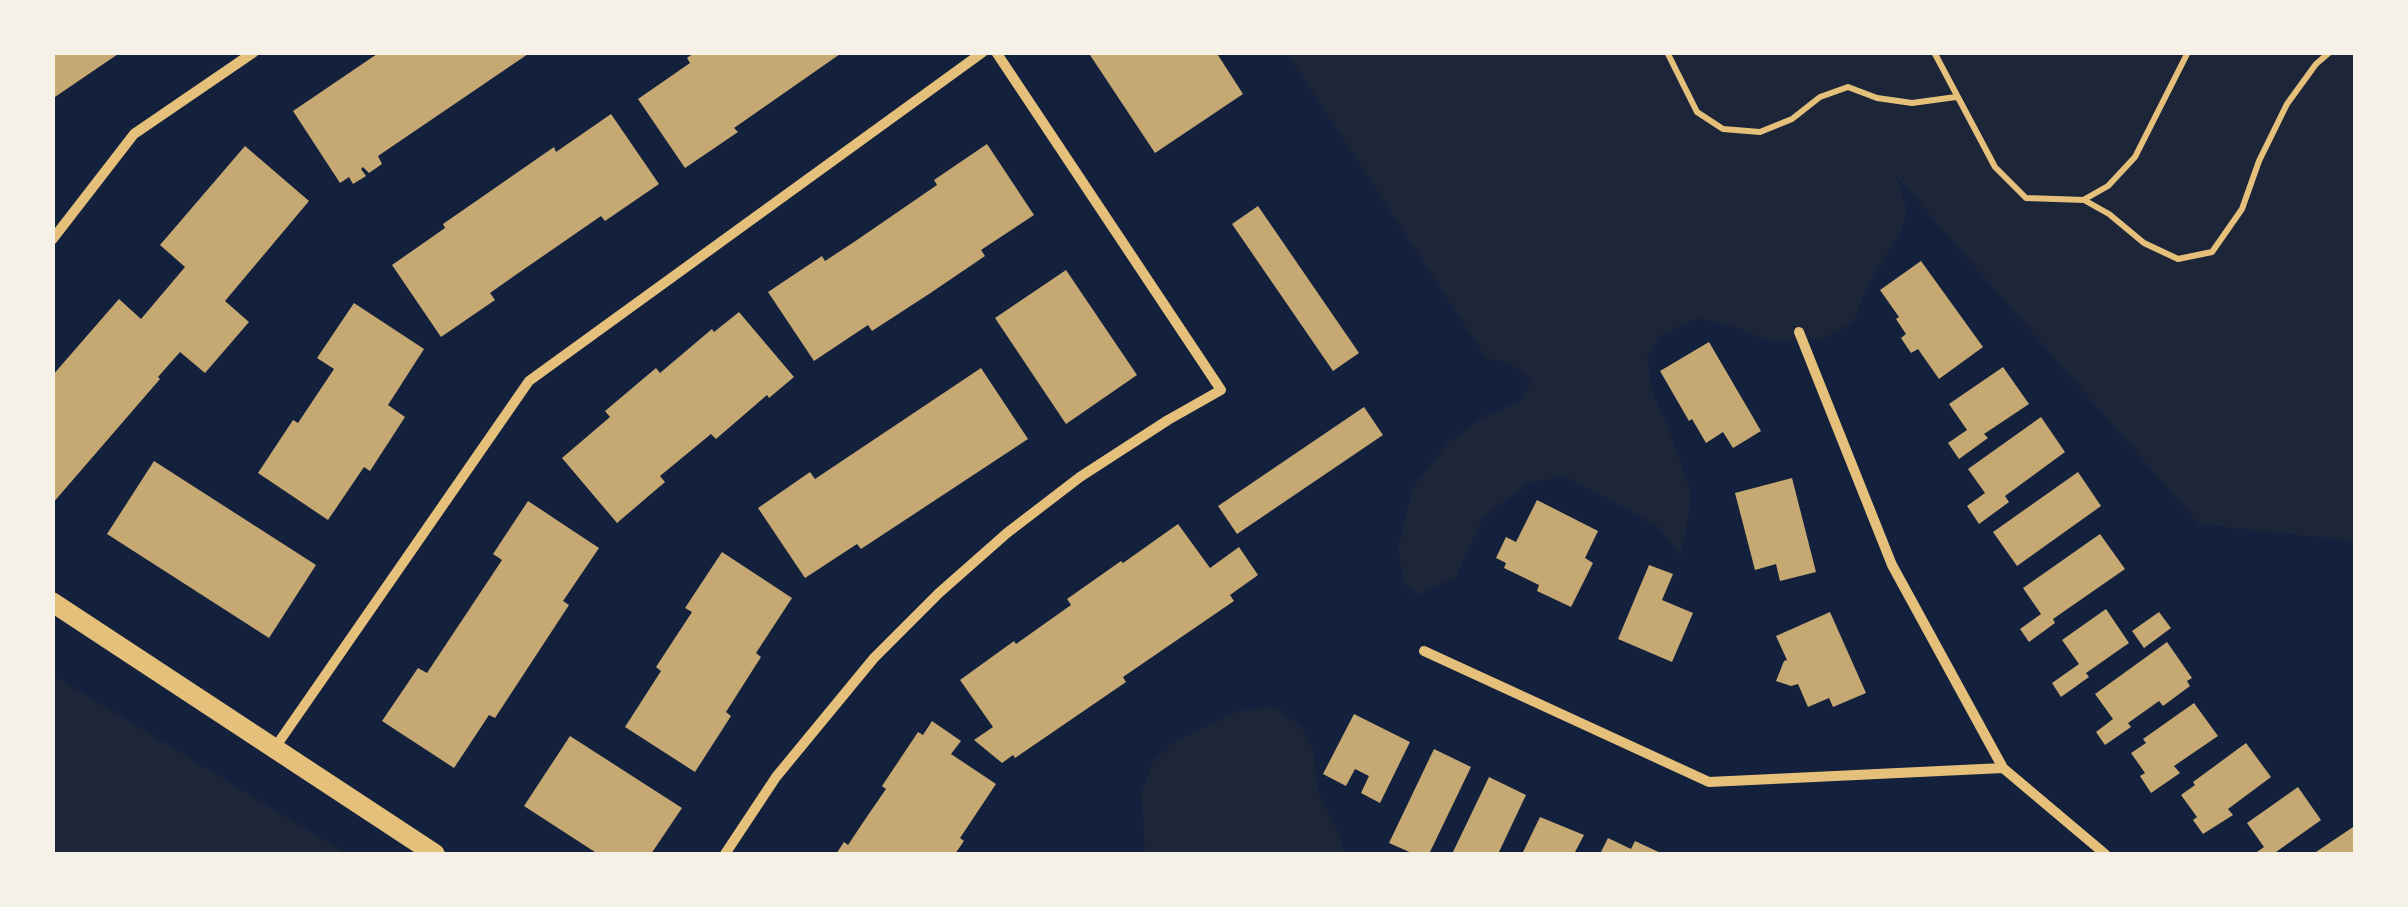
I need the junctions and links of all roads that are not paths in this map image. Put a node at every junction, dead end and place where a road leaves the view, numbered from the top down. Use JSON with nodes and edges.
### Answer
{"nodes":[{"id":1,"x":254,"y":52,"type":"edge"},
{"id":2,"x":983,"y":52,"type":"edge"},
{"id":3,"x":996,"y":52,"type":"edge"},
{"id":4,"x":52,"y":240,"type":"edge"},
{"id":5,"x":1799,"y":332,"type":"dead end"},
{"id":6,"x":52,"y":602,"type":"edge"},
{"id":7,"x":1424,"y":651,"type":"dead end"},
{"id":8,"x":274,"y":749,"type":"junction"},
{"id":9,"x":2002,"y":768,"type":"junction"},
{"id":10,"x":435,"y":854,"type":"edge"},
{"id":11,"x":725,"y":854,"type":"edge"},
{"id":12,"x":2105,"y":854,"type":"edge"}],
"edges":[{"from":1,"to":4,"type":"street"},
{"from":2,"to":8,"type":"street"},
{"from":3,"to":11,"type":"street"},
{"from":5,"to":9,"type":"street"},
{"from":6,"to":8,"type":"main road"},
{"from":7,"to":9,"type":"street"},
{"from":8,"to":10,"type":"main road"},
{"from":9,"to":12,"type":"street"}]}
